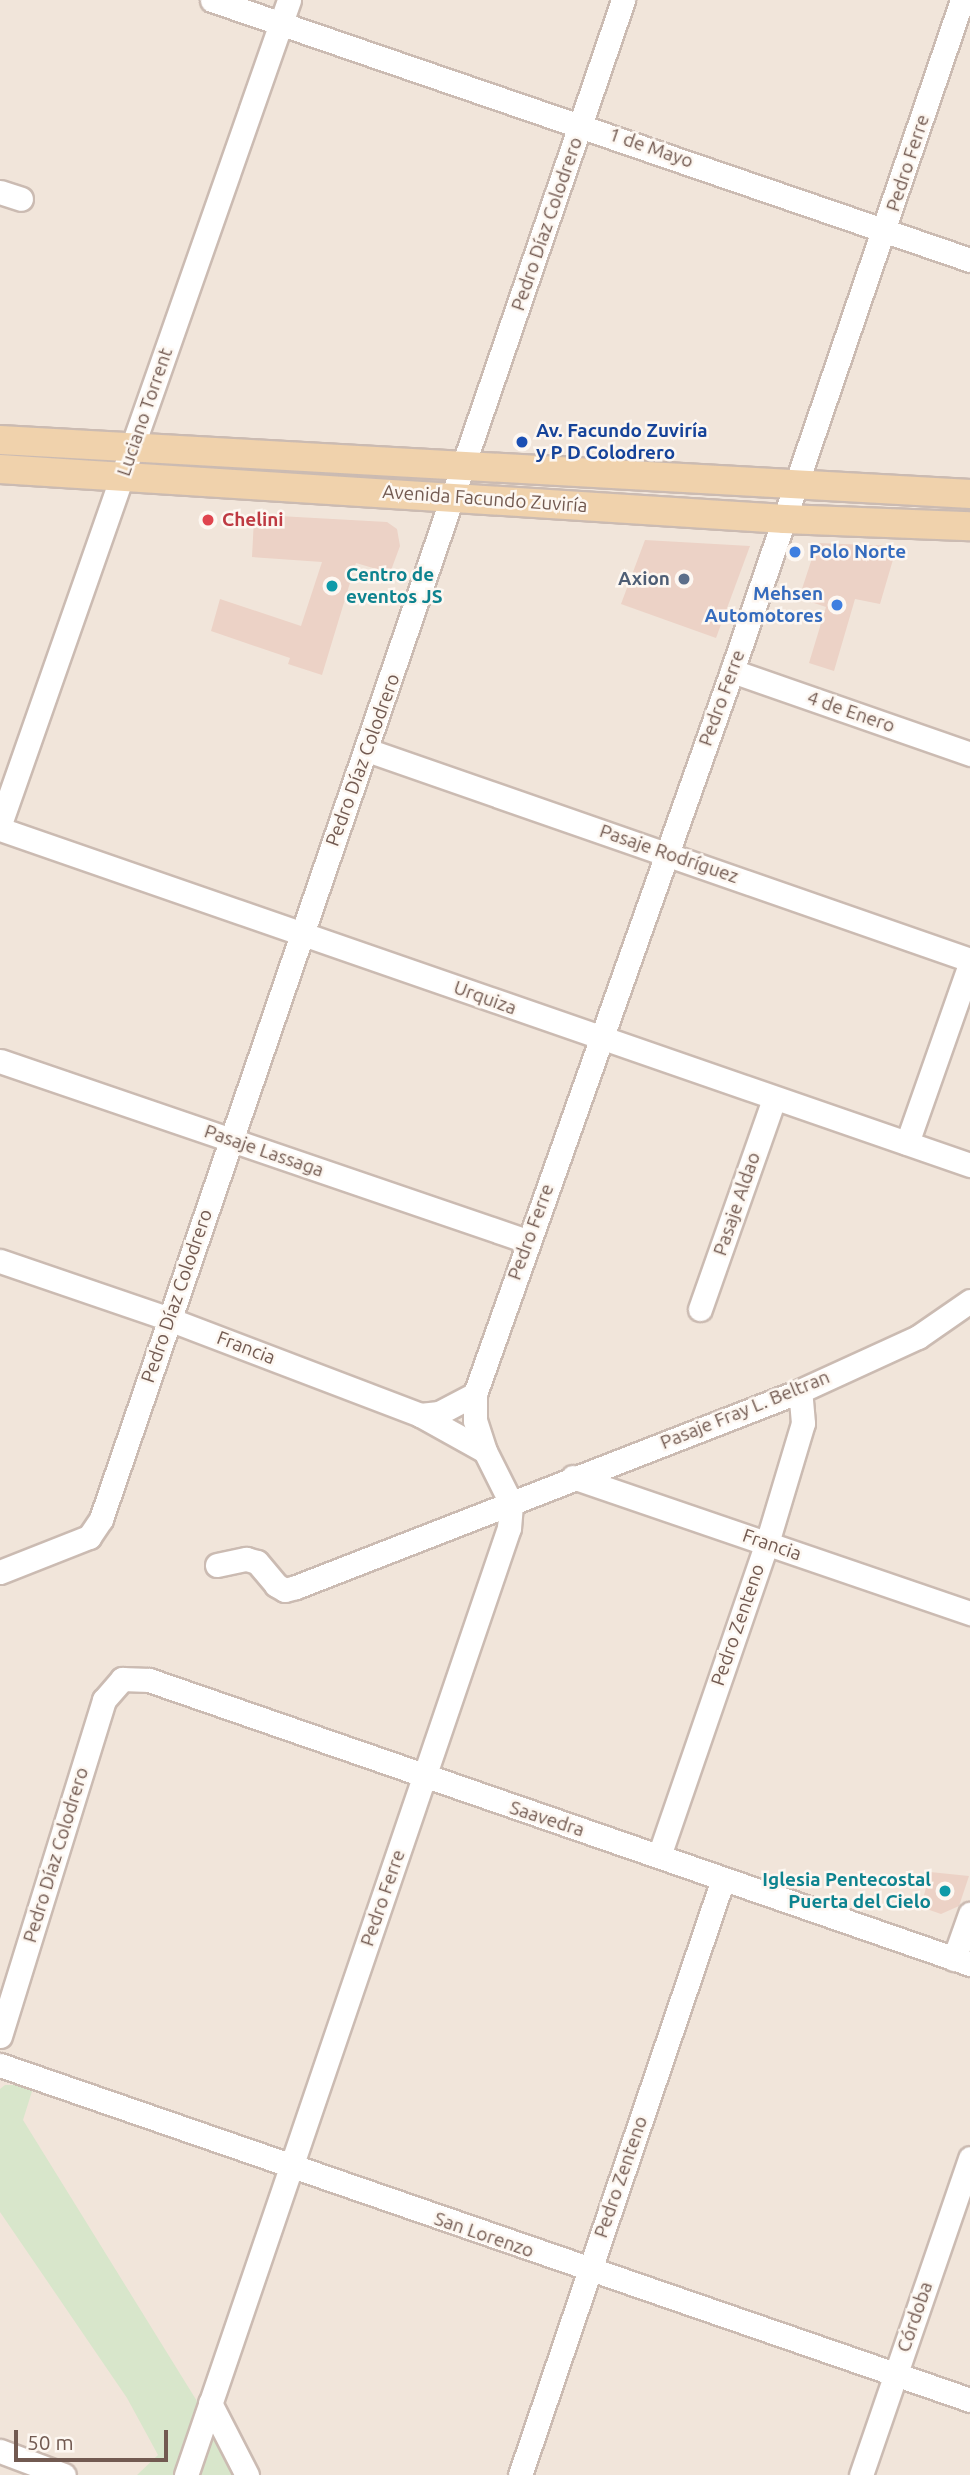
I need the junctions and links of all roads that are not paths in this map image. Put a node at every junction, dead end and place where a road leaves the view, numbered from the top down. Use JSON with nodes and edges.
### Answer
{"nodes":[{"id":1,"x":212,"y":0,"type":"edge"},
{"id":2,"x":289,"y":0,"type":"edge"},
{"id":3,"x":623,"y":0,"type":"edge"},
{"id":4,"x":962,"y":0,"type":"edge"},
{"id":5,"x":281,"y":24,"type":"junction"},
{"id":6,"x":581,"y":124,"type":"junction"},
{"id":7,"x":886,"y":230,"type":"junction"},
{"id":8,"x":970,"y":260,"type":"edge"},
{"id":9,"x":0,"y":440,"type":"edge"},
{"id":10,"x":132,"y":448,"type":"junction"},
{"id":11,"x":465,"y":468,"type":"junction"},
{"id":12,"x":0,"y":469,"type":"edge"},
{"id":13,"x":122,"y":478,"type":"junction"},
{"id":14,"x":796,"y":486,"type":"junction"},
{"id":15,"x":970,"y":494,"type":"edge"},
{"id":16,"x":456,"y":497,"type":"junction"},
{"id":17,"x":785,"y":519,"type":"junction"},
{"id":18,"x":970,"y":526,"type":"edge"},
{"id":19,"x":732,"y":671,"type":"junction"},
{"id":20,"x":367,"y":750,"type":"junction"},
{"id":21,"x":970,"y":754,"type":"edge"},
{"id":22,"x":0,"y":827,"type":"edge"},
{"id":23,"x":667,"y":852,"type":"junction"},
{"id":24,"x":302,"y":932,"type":"junction"},
{"id":25,"x":970,"y":962,"type":"edge"},
{"id":26,"x":601,"y":1039,"type":"junction"},
{"id":27,"x":0,"y":1061,"type":"edge"},
{"id":28,"x":774,"y":1099,"type":"junction"},
{"id":29,"x":231,"y":1139,"type":"junction"},
{"id":30,"x":907,"y":1143,"type":"junction"},
{"id":31,"x":970,"y":1165,"type":"edge"},
{"id":32,"x":527,"y":1241,"type":"junction"},
{"id":33,"x":0,"y":1261,"type":"edge"},
{"id":34,"x":970,"y":1301,"type":"edge"},
{"id":35,"x":700,"y":1309,"type":"dead end"},
{"id":36,"x":169,"y":1319,"type":"junction"},
{"id":37,"x":800,"y":1391,"type":"junction"},
{"id":38,"x":475,"y":1394,"type":"junction"},
{"id":39,"x":420,"y":1415,"type":"junction"},
{"id":40,"x":485,"y":1451,"type":"junction"},
{"id":41,"x":573,"y":1477,"type":"junction"},
{"id":42,"x":511,"y":1503,"type":"junction"},
{"id":43,"x":766,"y":1543,"type":"junction"},
{"id":44,"x":217,"y":1565,"type":"dead end"},
{"id":45,"x":0,"y":1572,"type":"edge"},
{"id":46,"x":970,"y":1613,"type":"edge"},
{"id":47,"x":122,"y":1679,"type":"joint"},
{"id":48,"x":424,"y":1778,"type":"junction"},
{"id":49,"x":659,"y":1856,"type":"junction"},
{"id":50,"x":723,"y":1879,"type":"junction"},
{"id":51,"x":970,"y":1914,"type":"edge"},
{"id":52,"x":962,"y":1961,"type":"edge"},
{"id":53,"x":0,"y":2036,"type":"edge"},
{"id":54,"x":0,"y":2065,"type":"edge"},
{"id":55,"x":970,"y":2158,"type":"edge"},
{"id":56,"x":291,"y":2168,"type":"junction"},
{"id":57,"x":588,"y":2272,"type":"junction"},
{"id":58,"x":895,"y":2376,"type":"junction"},
{"id":59,"x":970,"y":2400,"type":"edge"},
{"id":60,"x":210,"y":2403,"type":"junction"},
{"id":61,"x":0,"y":2451,"type":"edge"},
{"id":62,"x":64,"y":2475,"type":"edge"},
{"id":63,"x":186,"y":2475,"type":"edge"},
{"id":64,"x":247,"y":2475,"type":"edge"},
{"id":65,"x":520,"y":2475,"type":"edge"},
{"id":66,"x":861,"y":2475,"type":"edge"}],
"edges":[{"from":1,"to":5,"type":"street","name":"1 de Mayo"},
{"from":2,"to":5,"type":"street","name":"Luciano Torrent"},
{"from":3,"to":6,"type":"street","name":"Pedro Díaz Colodrero"},
{"from":4,"to":7,"type":"street","name":"Pedro Ferre"},
{"from":5,"to":6,"type":"street","name":"1 de Mayo"},
{"from":5,"to":10,"type":"street","name":"Luciano Torrent"},
{"from":6,"to":7,"type":"street","name":"1 de Mayo"},
{"from":6,"to":11,"type":"street","name":"Pedro Díaz Colodrero"},
{"from":7,"to":8,"type":"street","name":"1 de Mayo"},
{"from":7,"to":14,"type":"street","name":"Pedro Ferre"},
{"from":9,"to":10,"type":"main road","name":"Avenida Facundo Zuviría"},
{"from":10,"to":11,"type":"main road","name":"Avenida Facundo Zuviría"},
{"from":10,"to":13,"type":"street","name":"Luciano Torrent"},
{"from":11,"to":14,"type":"main road","name":"Avenida Facundo Zuviría"},
{"from":11,"to":16,"type":"street","name":"Pedro Díaz Colodrero"},
{"from":12,"to":13,"type":"main road","name":"Avenida Facundo Zuviría"},
{"from":13,"to":16,"type":"main road","name":"Avenida Facundo Zuviría"},
{"from":13,"to":22,"type":"street","name":"Luciano Torrent"},
{"from":14,"to":15,"type":"main road","name":"Avenida Facundo Zuviría"},
{"from":14,"to":17,"type":"street","name":"Pedro Ferre"},
{"from":16,"to":17,"type":"main road","name":"Avenida Facundo Zuviría"},
{"from":16,"to":20,"type":"street","name":"Pedro Díaz Colodrero"},
{"from":17,"to":18,"type":"main road","name":"Avenida Facundo Zuviría"},
{"from":17,"to":19,"type":"street","name":"Pedro Ferre"},
{"from":19,"to":21,"type":"street","name":"4 de Enero"},
{"from":19,"to":23,"type":"street","name":"Pedro Ferre"},
{"from":20,"to":23,"type":"street","name":"Pasaje Rodríguez"},
{"from":20,"to":24,"type":"street","name":"Pedro Díaz Colodrero"},
{"from":22,"to":24,"type":"street","name":"Urquiza"},
{"from":23,"to":25,"type":"street","name":"Pasaje Rodríguez"},
{"from":23,"to":26,"type":"street","name":"Pedro Ferre"},
{"from":24,"to":26,"type":"street","name":"Urquiza"},
{"from":24,"to":29,"type":"street","name":"Pedro Díaz Colodrero"},
{"from":25,"to":30,"type":"street"},
{"from":26,"to":28,"type":"street","name":"Urquiza"},
{"from":26,"to":32,"type":"street","name":"Pedro Ferre"},
{"from":27,"to":29,"type":"street","name":"Pasaje Lassaga"},
{"from":28,"to":30,"type":"street","name":"Urquiza"},
{"from":28,"to":35,"type":"street","name":"Pasaje Aldao"},
{"from":29,"to":32,"type":"street","name":"Pasaje Lassaga"},
{"from":29,"to":36,"type":"street","name":"Pedro Díaz Colodrero"},
{"from":30,"to":31,"type":"street","name":"Urquiza"},
{"from":32,"to":38,"type":"street","name":"Pedro Ferre"},
{"from":33,"to":36,"type":"street","name":"Francia"},
{"from":34,"to":37,"type":"street","name":"Pasaje Fray L. Beltran"},
{"from":36,"to":39,"type":"street","name":"Francia"},
{"from":36,"to":45,"type":"street","name":"Pedro Díaz Colodrero"},
{"from":37,"to":41,"type":"street","name":"Pasaje Fray L. Beltran"},
{"from":37,"to":43,"type":"street","name":"Pedro Zenteno"},
{"from":38,"to":39,"type":"street"},
{"from":38,"to":40,"type":"street","name":"Pedro Ferre"},
{"from":39,"to":40,"type":"street","name":"Francia"},
{"from":40,"to":42,"type":"street","name":"Pedro Ferre"},
{"from":41,"to":42,"type":"street","name":"Pasaje Fray L. Beltran"},
{"from":41,"to":43,"type":"street","name":"Francia"},
{"from":42,"to":44,"type":"street","name":"Pasaje Fray L. Beltran"},
{"from":42,"to":48,"type":"street","name":"Pedro Ferre"},
{"from":43,"to":46,"type":"street","name":"Francia"},
{"from":43,"to":49,"type":"street","name":"Pedro Zenteno"},
{"from":47,"to":48,"type":"street","name":"Saavedra"},
{"from":47,"to":53,"type":"street","name":"Pedro Díaz Colodrero"},
{"from":48,"to":49,"type":"street","name":"Saavedra"},
{"from":48,"to":56,"type":"street","name":"Pedro Ferre"},
{"from":49,"to":50,"type":"street","name":"Saavedra"},
{"from":50,"to":52,"type":"street","name":"Saavedra"},
{"from":50,"to":57,"type":"street","name":"Pedro Zenteno"},
{"from":51,"to":52,"type":"street"},
{"from":54,"to":56,"type":"street","name":"San Lorenzo"},
{"from":55,"to":58,"type":"street","name":"Córdoba"},
{"from":56,"to":57,"type":"street","name":"San Lorenzo"},
{"from":56,"to":60,"type":"street","name":"Pedro Ferre"},
{"from":57,"to":58,"type":"street","name":"San Lorenzo"},
{"from":57,"to":65,"type":"street","name":"Pedro Zenteno"},
{"from":58,"to":59,"type":"street","name":"San Lorenzo"},
{"from":58,"to":66,"type":"street","name":"Córdoba"},
{"from":60,"to":63,"type":"street","name":"Pedro Ferre"},
{"from":60,"to":64,"type":"street"},
{"from":61,"to":62,"type":"street"}]}
